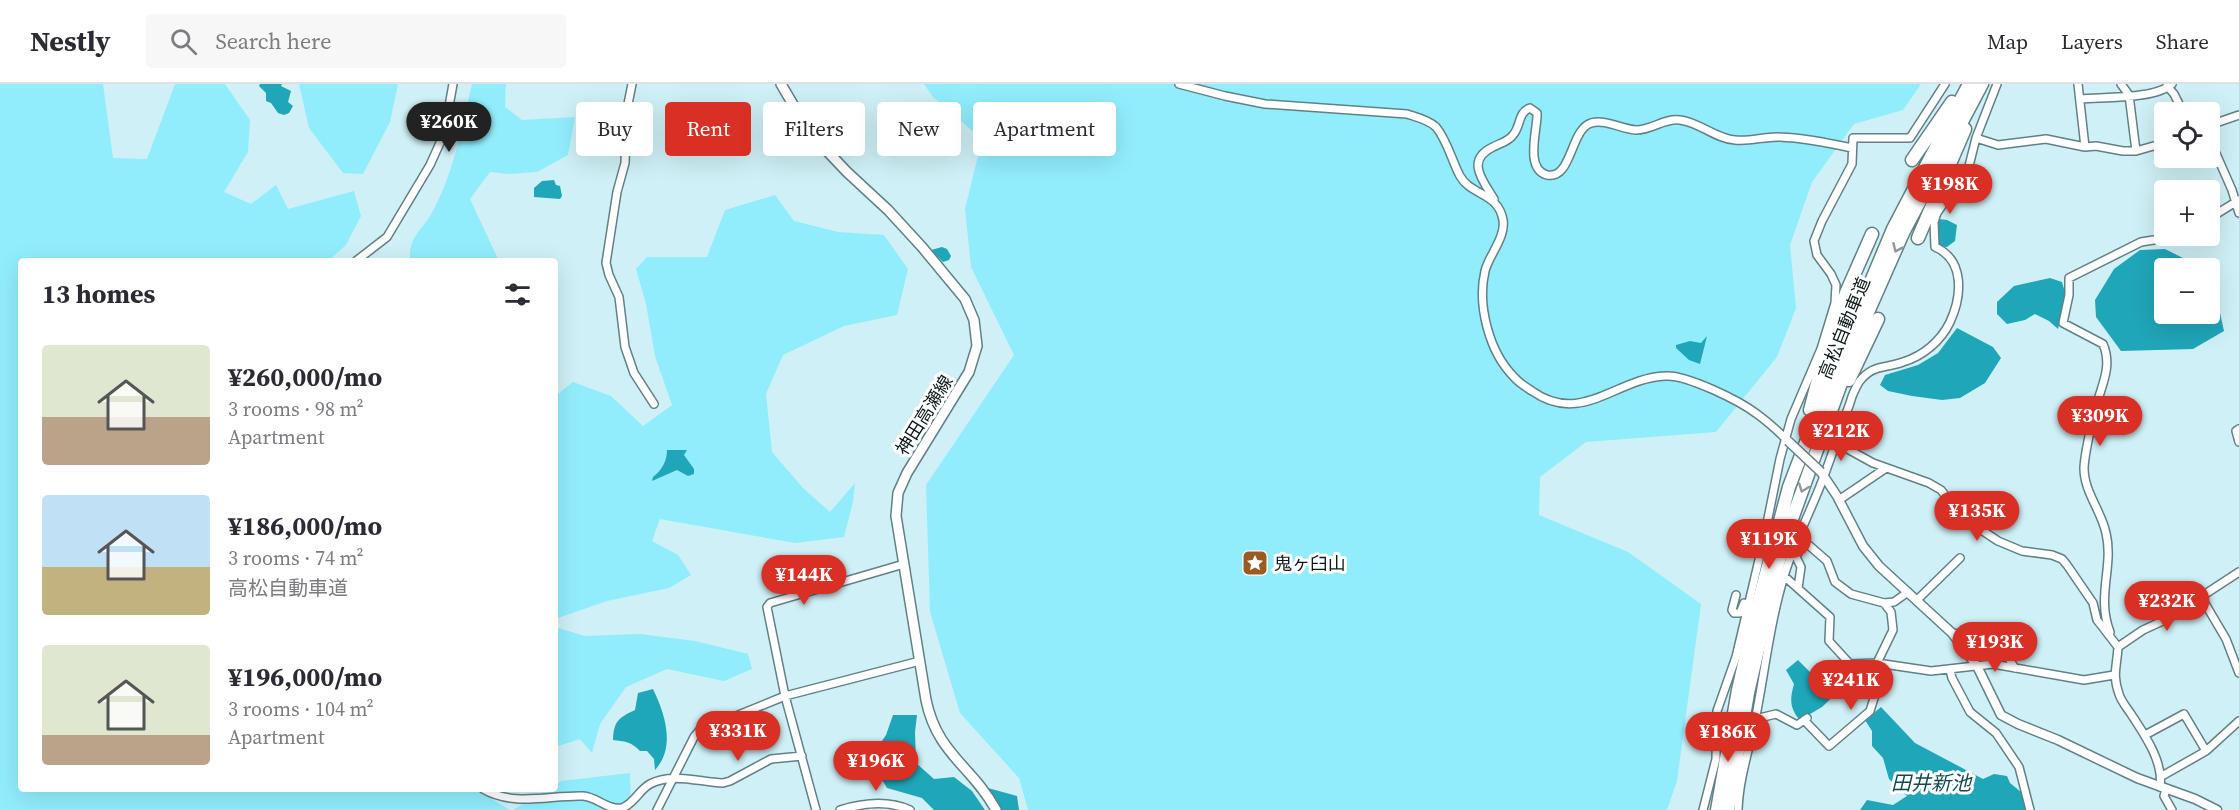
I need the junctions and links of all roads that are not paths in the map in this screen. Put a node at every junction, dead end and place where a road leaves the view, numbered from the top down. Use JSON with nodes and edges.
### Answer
{"nodes":[{"id":1,"x":453,"y":84,"type":"edge"},
{"id":2,"x":632,"y":84,"type":"edge"},
{"id":3,"x":781,"y":84,"type":"edge"},
{"id":4,"x":1179,"y":84,"type":"edge"},
{"id":5,"x":1945,"y":84,"type":"edge"},
{"id":6,"x":1967,"y":84,"type":"edge"},
{"id":7,"x":1984,"y":84,"type":"edge"},
{"id":8,"x":1997,"y":84,"type":"edge"},
{"id":9,"x":2078,"y":84,"type":"edge"},
{"id":10,"x":2121,"y":84,"type":"edge"},
{"id":11,"x":2169,"y":85,"type":"edge"},
{"id":12,"x":2130,"y":95,"type":"junction"},
{"id":13,"x":2081,"y":99,"type":"junction"},
{"id":14,"x":2178,"y":102,"type":"edge"},
{"id":15,"x":2239,"y":115,"type":"edge"},
{"id":16,"x":2220,"y":122,"type":"edge"},
{"id":17,"x":1976,"y":138,"type":"junction"},
{"id":18,"x":2154,"y":145,"type":"edge"},
{"id":19,"x":2085,"y":147,"type":"junction"},
{"id":20,"x":1852,"y":148,"type":"junction"},
{"id":21,"x":2136,"y":151,"type":"junction"},
{"id":22,"x":1912,"y":160,"type":"dead end"},
{"id":23,"x":2220,"y":163,"type":"edge"},
{"id":24,"x":2237,"y":201,"type":"edge"},
{"id":25,"x":1498,"y":206,"type":"junction"},
{"id":26,"x":2220,"y":212,"type":"edge"},
{"id":27,"x":2239,"y":213,"type":"edge"},
{"id":28,"x":1872,"y":234,"type":"dead end"},
{"id":29,"x":1918,"y":238,"type":"dead end"},
{"id":30,"x":2154,"y":240,"type":"edge"},
{"id":31,"x":360,"y":258,"type":"edge"},
{"id":32,"x":1878,"y":319,"type":"dead end"},
{"id":33,"x":654,"y":404,"type":"dead end"},
{"id":34,"x":2239,"y":429,"type":"edge"},
{"id":35,"x":1823,"y":435,"type":"junction"},
{"id":36,"x":1787,"y":440,"type":"junction"},
{"id":37,"x":1835,"y":441,"type":"junction"},
{"id":38,"x":2239,"y":442,"type":"edge"},
{"id":39,"x":1886,"y":468,"type":"junction"},
{"id":40,"x":1822,"y":474,"type":"junction"},
{"id":41,"x":1839,"y":500,"type":"junction"},
{"id":42,"x":1778,"y":526,"type":"junction"},
{"id":43,"x":1794,"y":556,"type":"junction"},
{"id":44,"x":1960,"y":558,"type":"dead end"},
{"id":45,"x":904,"y":564,"type":"junction"},
{"id":46,"x":2239,"y":572,"type":"edge"},
{"id":47,"x":1784,"y":576,"type":"junction"},
{"id":48,"x":1798,"y":588,"type":"junction"},
{"id":49,"x":1908,"y":591,"type":"junction"},
{"id":50,"x":1736,"y":595,"type":"dead end"},
{"id":51,"x":1749,"y":595,"type":"junction"},
{"id":52,"x":2200,"y":595,"type":"junction"},
{"id":53,"x":1917,"y":600,"type":"junction"},
{"id":54,"x":1884,"y":603,"type":"junction"},
{"id":55,"x":1952,"y":633,"type":"junction"},
{"id":56,"x":2113,"y":640,"type":"junction"},
{"id":57,"x":2118,"y":648,"type":"junction"},
{"id":58,"x":920,"y":661,"type":"junction"},
{"id":59,"x":1877,"y":663,"type":"junction"},
{"id":60,"x":1851,"y":664,"type":"junction"},
{"id":61,"x":1977,"y":666,"type":"junction"},
{"id":62,"x":2015,"y":668,"type":"junction"},
{"id":63,"x":1950,"y":670,"type":"junction"},
{"id":64,"x":2239,"y":673,"type":"edge"},
{"id":65,"x":2114,"y":675,"type":"junction"},
{"id":66,"x":1844,"y":686,"type":"dead end"},
{"id":67,"x":785,"y":696,"type":"junction"},
{"id":68,"x":1755,"y":719,"type":"junction"},
{"id":69,"x":2239,"y":721,"type":"edge"},
{"id":70,"x":2145,"y":735,"type":"junction"},
{"id":71,"x":2206,"y":752,"type":"junction"},
{"id":72,"x":802,"y":756,"type":"junction"},
{"id":73,"x":2162,"y":777,"type":"junction"},
{"id":74,"x":673,"y":778,"type":"junction"},
{"id":75,"x":2163,"y":788,"type":"junction"},
{"id":76,"x":489,"y":792,"type":"edge"},
{"id":77,"x":657,"y":810,"type":"edge"},
{"id":78,"x":816,"y":810,"type":"edge"},
{"id":79,"x":840,"y":810,"type":"edge"},
{"id":80,"x":910,"y":810,"type":"edge"},
{"id":81,"x":996,"y":810,"type":"edge"},
{"id":82,"x":1703,"y":810,"type":"edge"},
{"id":83,"x":1717,"y":810,"type":"edge"},
{"id":84,"x":1728,"y":810,"type":"edge"},
{"id":85,"x":1738,"y":810,"type":"edge"},
{"id":86,"x":2030,"y":810,"type":"edge"},
{"id":87,"x":2172,"y":810,"type":"edge"},
{"id":88,"x":2217,"y":810,"type":"edge"}],
"edges":[{"from":1,"to":31,"type":"street"},
{"from":2,"to":33,"type":"street"},
{"from":3,"to":45,"type":"main road","name":"神田高瀬線"},
{"from":4,"to":25,"type":"street"},
{"from":5,"to":20,"type":"street"},
{"from":6,"to":22,"type":"highway"},
{"from":6,"to":42,"type":"highway","name":"高松自動車道"},
{"from":7,"to":29,"type":"highway"},
{"from":7,"to":35,"type":"highway","name":"高松自動車道","one_way":true},
{"from":8,"to":17,"type":"street"},
{"from":9,"to":13,"type":"street"},
{"from":10,"to":12,"type":"street"},
{"from":11,"to":12,"type":"street"},
{"from":11,"to":14,"type":"street"},
{"from":12,"to":13,"type":"street"},
{"from":12,"to":21,"type":"street"},
{"from":13,"to":19,"type":"street"},
{"from":15,"to":16,"type":"street"},
{"from":17,"to":19,"type":"street"},
{"from":17,"to":37,"type":"street"},
{"from":18,"to":21,"type":"street"},
{"from":19,"to":21,"type":"street"},
{"from":20,"to":25,"type":"street"},
{"from":20,"to":36,"type":"street"},
{"from":23,"to":24,"type":"street"},
{"from":24,"to":26,"type":"street"},
{"from":24,"to":27,"type":"street"},
{"from":25,"to":36,"type":"street"},
{"from":28,"to":42,"type":"highway"},
{"from":30,"to":56,"type":"street"},
{"from":32,"to":35,"type":"highway"},
{"from":34,"to":38,"type":"street"},
{"from":35,"to":84,"type":"highway","name":"高松自動車道","one_way":true},
{"from":36,"to":40,"type":"street","bridge":true},
{"from":36,"to":51,"type":"street"},
{"from":37,"to":39,"type":"street"},
{"from":37,"to":40,"type":"street"},
{"from":39,"to":41,"type":"street"},
{"from":39,"to":56,"type":"street"},
{"from":40,"to":41,"type":"street"},
{"from":40,"to":43,"type":"street"},
{"from":41,"to":49,"type":"street"},
{"from":42,"to":83,"type":"highway","name":"高松自動車道"},
{"from":43,"to":47,"type":"street"},
{"from":43,"to":48,"type":"street"},
{"from":43,"to":54,"type":"street"},
{"from":44,"to":53,"type":"street"},
{"from":45,"to":58,"type":"main road","name":"神田高瀬線"},
{"from":45,"to":67,"type":"street"},
{"from":46,"to":52,"type":"street"},
{"from":47,"to":48,"type":"street"},
{"from":47,"to":68,"type":"street"},
{"from":48,"to":60,"type":"street"},
{"from":49,"to":53,"type":"street"},
{"from":49,"to":54,"type":"street"},
{"from":50,"to":51,"type":"street"},
{"from":51,"to":82,"type":"street"},
{"from":52,"to":57,"type":"street"},
{"from":52,"to":64,"type":"street"},
{"from":53,"to":55,"type":"street"},
{"from":54,"to":59,"type":"street"},
{"from":55,"to":61,"type":"street"},
{"from":55,"to":62,"type":"street"},
{"from":56,"to":57,"type":"street"},
{"from":57,"to":65,"type":"street"},
{"from":58,"to":67,"type":"street"},
{"from":58,"to":81,"type":"main road","name":"神田高瀬線"},
{"from":59,"to":60,"type":"street"},
{"from":59,"to":63,"type":"street"},
{"from":59,"to":68,"type":"street"},
{"from":60,"to":66,"type":"street"},
{"from":61,"to":62,"type":"street"},
{"from":61,"to":63,"type":"street"},
{"from":61,"to":75,"type":"street"},
{"from":62,"to":65,"type":"street"},
{"from":63,"to":86,"type":"street"},
{"from":65,"to":70,"type":"street"},
{"from":67,"to":72,"type":"street"},
{"from":67,"to":74,"type":"street"},
{"from":68,"to":85,"type":"street"},
{"from":69,"to":71,"type":"street"},
{"from":70,"to":71,"type":"street"},
{"from":70,"to":73,"type":"street"},
{"from":71,"to":73,"type":"street"},
{"from":72,"to":74,"type":"street"},
{"from":72,"to":78,"type":"street"},
{"from":73,"to":75,"type":"street"},
{"from":74,"to":76,"type":"street"},
{"from":74,"to":77,"type":"street"},
{"from":75,"to":87,"type":"street"},
{"from":75,"to":88,"type":"street"},
{"from":79,"to":80,"type":"street"}]}
